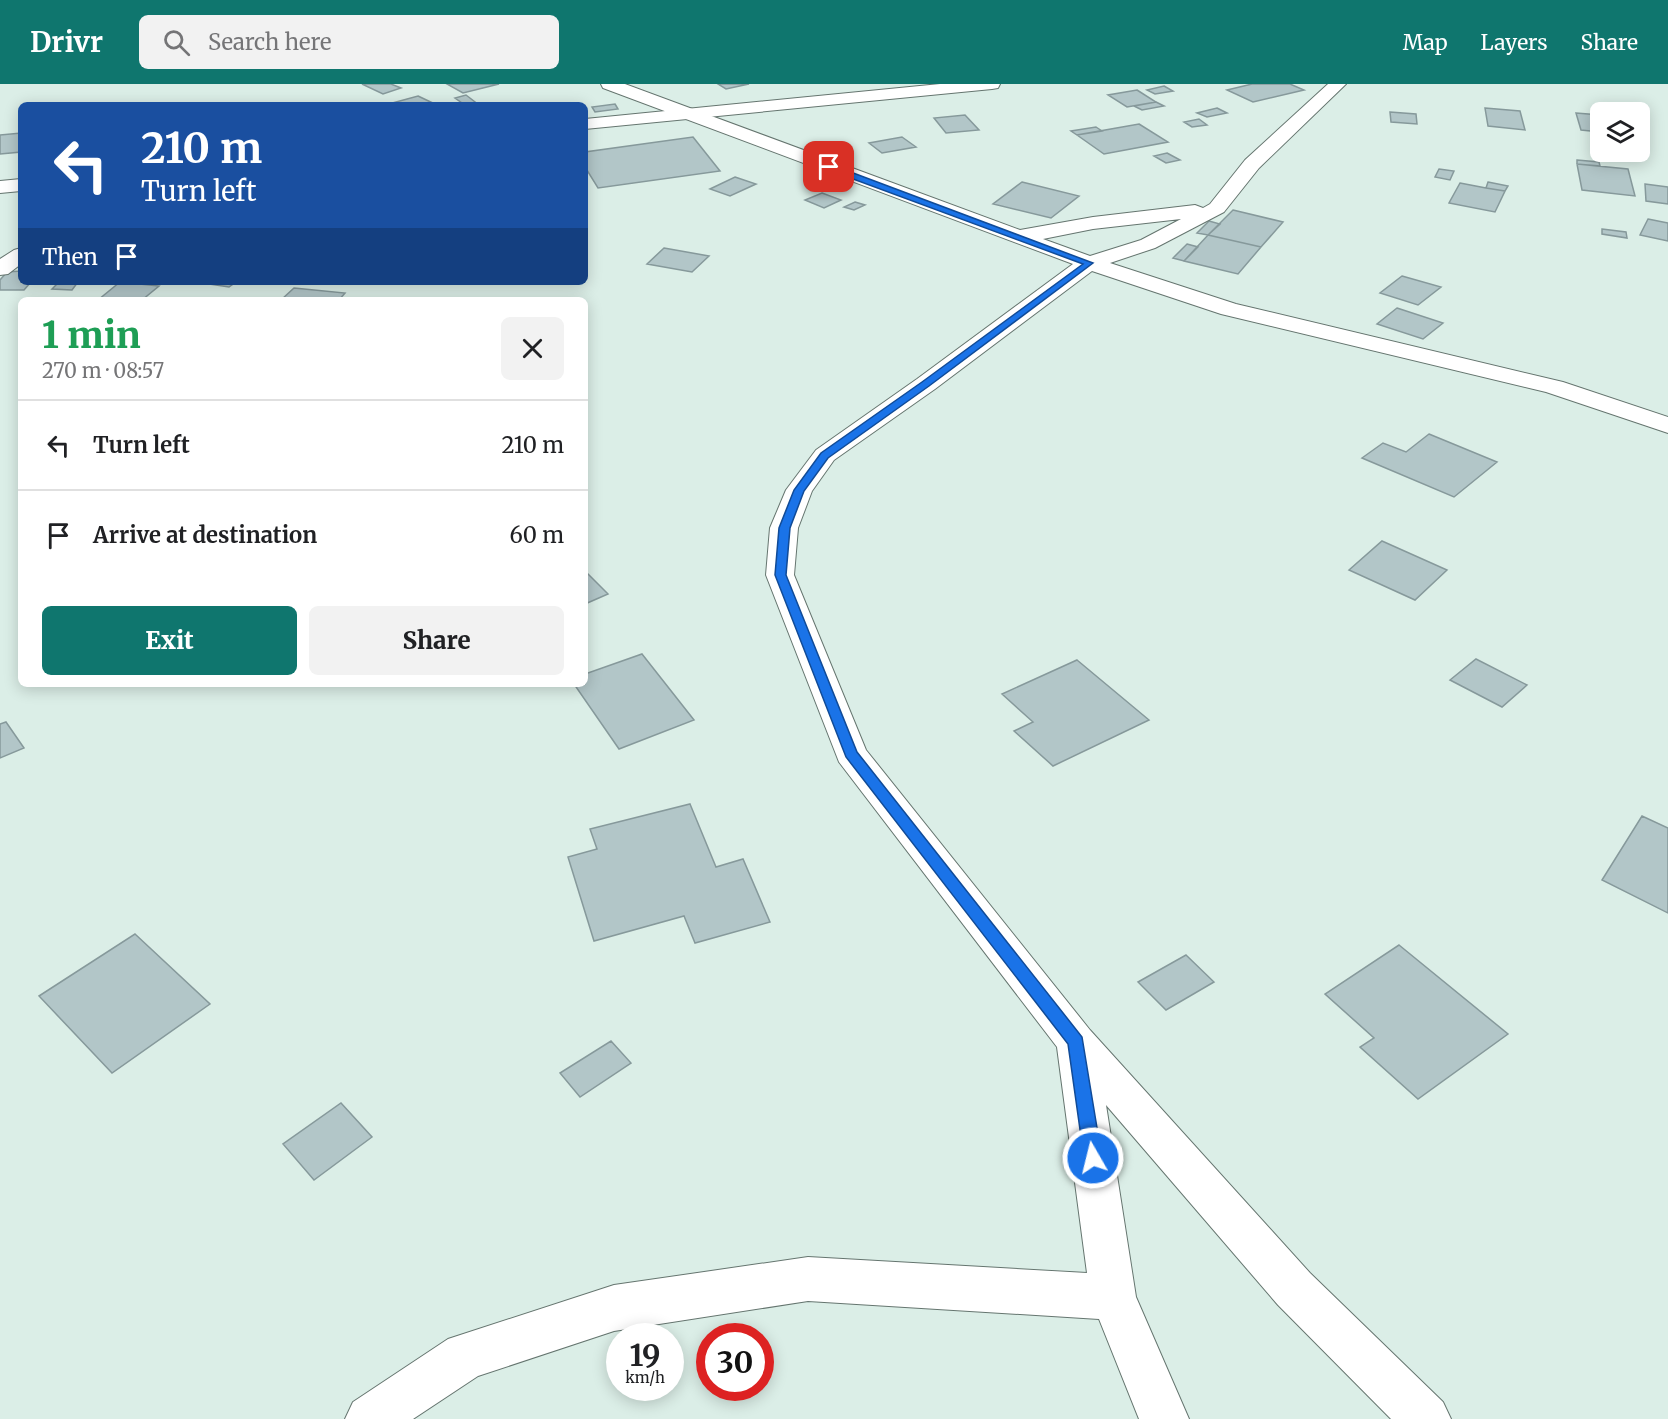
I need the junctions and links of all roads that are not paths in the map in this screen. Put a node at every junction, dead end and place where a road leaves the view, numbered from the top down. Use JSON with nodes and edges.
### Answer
{"nodes":[{"id":1,"x":609,"y":84,"type":"edge"},
{"id":2,"x":992,"y":84,"type":"edge"},
{"id":3,"x":1338,"y":84,"type":"edge"},
{"id":4,"x":689,"y":113,"type":"junction"},
{"id":5,"x":588,"y":124,"type":"edge"},
{"id":6,"x":18,"y":185,"type":"edge"},
{"id":7,"x":0,"y":187,"type":"edge"},
{"id":8,"x":1217,"y":208,"type":"junction"},
{"id":9,"x":1016,"y":237,"type":"junction"},
{"id":10,"x":18,"y":256,"type":"edge"},
{"id":11,"x":1089,"y":263,"type":"junction"},
{"id":12,"x":0,"y":269,"type":"edge"},
{"id":13,"x":1668,"y":425,"type":"edge"},
{"id":14,"x":1076,"y":1042,"type":"junction"},
{"id":15,"x":1113,"y":1297,"type":"junction"},
{"id":16,"x":370,"y":1419,"type":"edge"},
{"id":17,"x":1164,"y":1419,"type":"edge"},
{"id":18,"x":1426,"y":1419,"type":"edge"}],
"edges":[{"from":1,"to":4,"type":"street"},
{"from":2,"to":4,"type":"street"},
{"from":3,"to":8,"type":"street"},
{"from":4,"to":5,"type":"street"},
{"from":4,"to":9,"type":"street"},
{"from":6,"to":7,"type":"street"},
{"from":8,"to":9,"type":"street"},
{"from":8,"to":11,"type":"street"},
{"from":9,"to":11,"type":"street"},
{"from":10,"to":12,"type":"street"},
{"from":11,"to":13,"type":"street"},
{"from":11,"to":14,"type":"street"},
{"from":14,"to":15,"type":"street"},
{"from":14,"to":18,"type":"street"},
{"from":15,"to":16,"type":"street"},
{"from":15,"to":17,"type":"street"}]}
